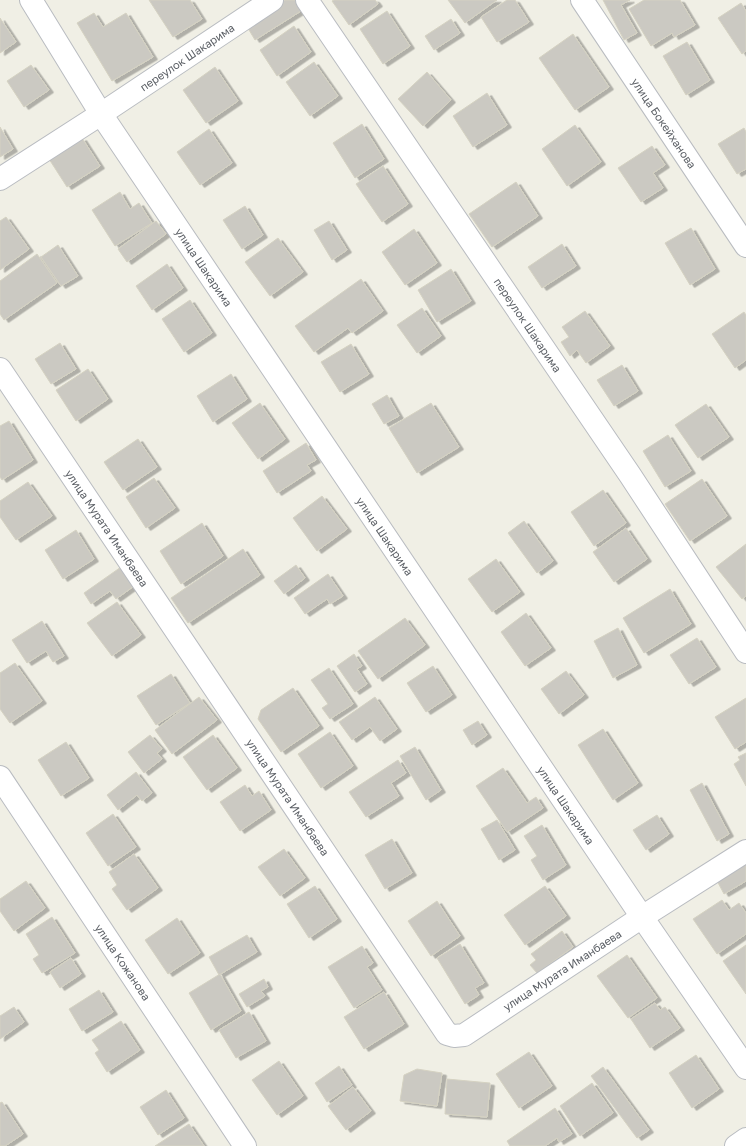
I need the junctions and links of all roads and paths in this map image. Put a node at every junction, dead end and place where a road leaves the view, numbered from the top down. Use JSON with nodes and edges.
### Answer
{"nodes":[{"id":1,"x":31,"y":0,"type":"edge"},
{"id":2,"x":272,"y":0,"type":"edge"},
{"id":3,"x":307,"y":0,"type":"edge"},
{"id":4,"x":582,"y":0,"type":"edge"},
{"id":5,"x":101,"y":114,"type":"junction"},
{"id":6,"x":0,"y":179,"type":"edge"},
{"id":7,"x":746,"y":246,"type":"edge"},
{"id":8,"x":0,"y":369,"type":"edge"},
{"id":9,"x":746,"y":652,"type":"edge"},
{"id":10,"x":0,"y":777,"type":"edge"},
{"id":11,"x":746,"y":851,"type":"edge"},
{"id":12,"x":642,"y":917,"type":"junction"},
{"id":13,"x":746,"y":1068,"type":"edge"},
{"id":14,"x":746,"y":1139,"type":"edge"},
{"id":15,"x":245,"y":1146,"type":"edge"},
{"id":16,"x":736,"y":1146,"type":"edge"}],
"edges":[{"from":1,"to":5,"type":"street","name":"улица Шакарима"},
{"from":2,"to":5,"type":"street","name":"переулок Шакарима"},
{"from":3,"to":9,"type":"street","name":"переулок Шакарима"},
{"from":4,"to":7,"type":"street","name":"улица Бокейханова"},
{"from":5,"to":6,"type":"street"},
{"from":5,"to":12,"type":"street","name":"улица Шакарима"},
{"from":8,"to":12,"type":"street","name":"улица Мурата Иманбаева"},
{"from":10,"to":15,"type":"street","name":"улица Кожанова"},
{"from":11,"to":12,"type":"street"},
{"from":12,"to":13,"type":"street","name":"улица Шакарима"},
{"from":14,"to":16,"type":"street"}]}
